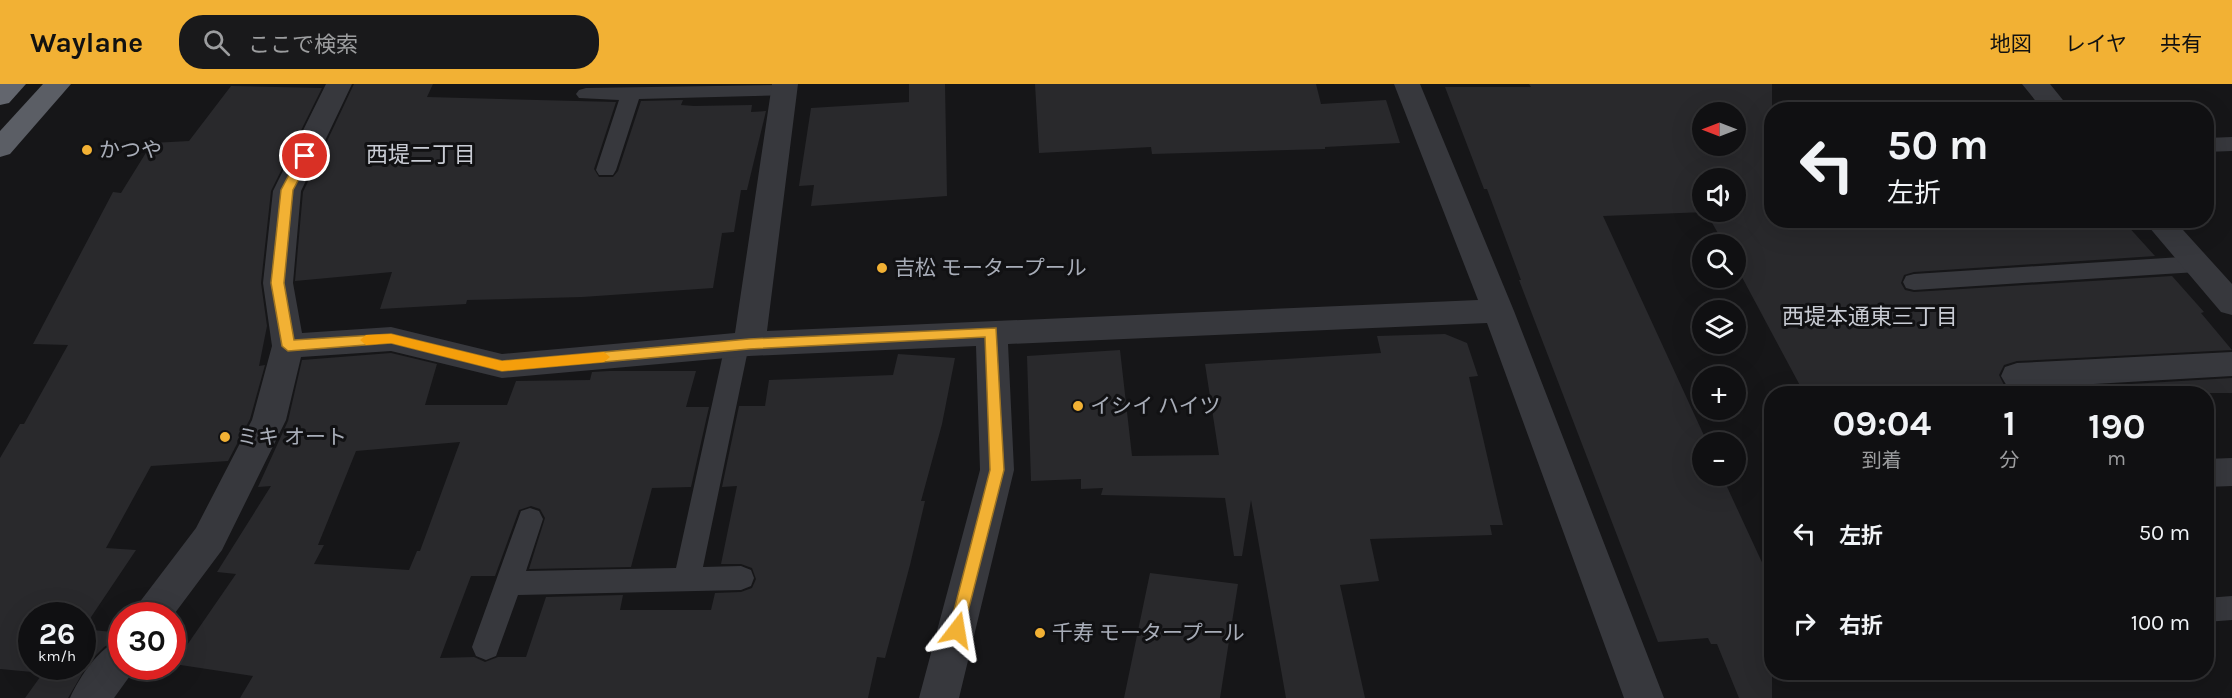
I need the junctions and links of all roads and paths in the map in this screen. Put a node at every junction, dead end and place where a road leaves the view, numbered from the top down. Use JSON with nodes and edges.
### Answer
{"nodes":[{"id":1,"x":13,"y":84,"type":"edge"},
{"id":2,"x":58,"y":84,"type":"edge"},
{"id":3,"x":339,"y":84,"type":"edge"},
{"id":4,"x":1407,"y":84,"type":"edge"},
{"id":5,"x":2035,"y":84,"type":"edge"},
{"id":6,"x":785,"y":87,"type":"edge"},
{"id":7,"x":631,"y":93,"type":"junction"},
{"id":8,"x":586,"y":94,"type":"dead end"},
{"id":9,"x":0,"y":98,"type":"edge"},
{"id":10,"x":2051,"y":102,"type":"edge"},
{"id":11,"x":2232,"y":144,"type":"edge"},
{"id":12,"x":2214,"y":145,"type":"edge"},
{"id":13,"x":0,"y":148,"type":"edge"},
{"id":14,"x":606,"y":170,"type":"dead end"},
{"id":15,"x":2164,"y":228,"type":"edge"},
{"id":16,"x":2197,"y":264,"type":"junction"},
{"id":17,"x":1914,"y":282,"type":"dead end"},
{"id":18,"x":2232,"y":304,"type":"edge"},
{"id":19,"x":1498,"y":311,"type":"junction"},
{"id":20,"x":991,"y":332,"type":"junction"},
{"id":21,"x":743,"y":344,"type":"junction"},
{"id":22,"x":288,"y":346,"type":"junction"},
{"id":23,"x":2232,"y":364,"type":"edge"},
{"id":24,"x":2024,"y":386,"type":"edge"},
{"id":25,"x":2232,"y":472,"type":"edge"},
{"id":26,"x":2214,"y":473,"type":"edge"},
{"id":27,"x":530,"y":519,"type":"dead end"},
{"id":28,"x":687,"y":578,"type":"junction"},
{"id":29,"x":741,"y":578,"type":"dead end"},
{"id":30,"x":509,"y":583,"type":"junction"},
{"id":31,"x":162,"y":602,"type":"edge"},
{"id":32,"x":2232,"y":608,"type":"edge"},
{"id":33,"x":2214,"y":609,"type":"edge"},
{"id":34,"x":486,"y":647,"type":"dead end"},
{"id":35,"x":108,"y":674,"type":"edge"},
{"id":36,"x":90,"y":698,"type":"edge"},
{"id":37,"x":939,"y":698,"type":"edge"},
{"id":38,"x":1644,"y":698,"type":"edge"}],
"edges":[{"from":1,"to":9,"type":"highway"},
{"from":2,"to":13,"type":"highway"},
{"from":3,"to":22,"type":"street"},
{"from":4,"to":19,"type":"street"},
{"from":5,"to":10,"type":"street"},
{"from":6,"to":7,"type":"lane"},
{"from":6,"to":21,"type":"street"},
{"from":7,"to":8,"type":"lane"},
{"from":7,"to":14,"type":"lane"},
{"from":11,"to":12,"type":"lane"},
{"from":15,"to":16,"type":"street"},
{"from":16,"to":17,"type":"lane"},
{"from":16,"to":18,"type":"street"},
{"from":19,"to":20,"type":"street"},
{"from":19,"to":38,"type":"street"},
{"from":20,"to":21,"type":"street"},
{"from":20,"to":37,"type":"street"},
{"from":21,"to":22,"type":"street"},
{"from":21,"to":28,"type":"lane"},
{"from":22,"to":31,"type":"street"},
{"from":23,"to":24,"type":"street"},
{"from":25,"to":26,"type":"street"},
{"from":27,"to":30,"type":"lane"},
{"from":28,"to":29,"type":"lane"},
{"from":28,"to":30,"type":"lane"},
{"from":30,"to":34,"type":"lane"},
{"from":32,"to":33,"type":"lane"},
{"from":35,"to":36,"type":"street"}]}
